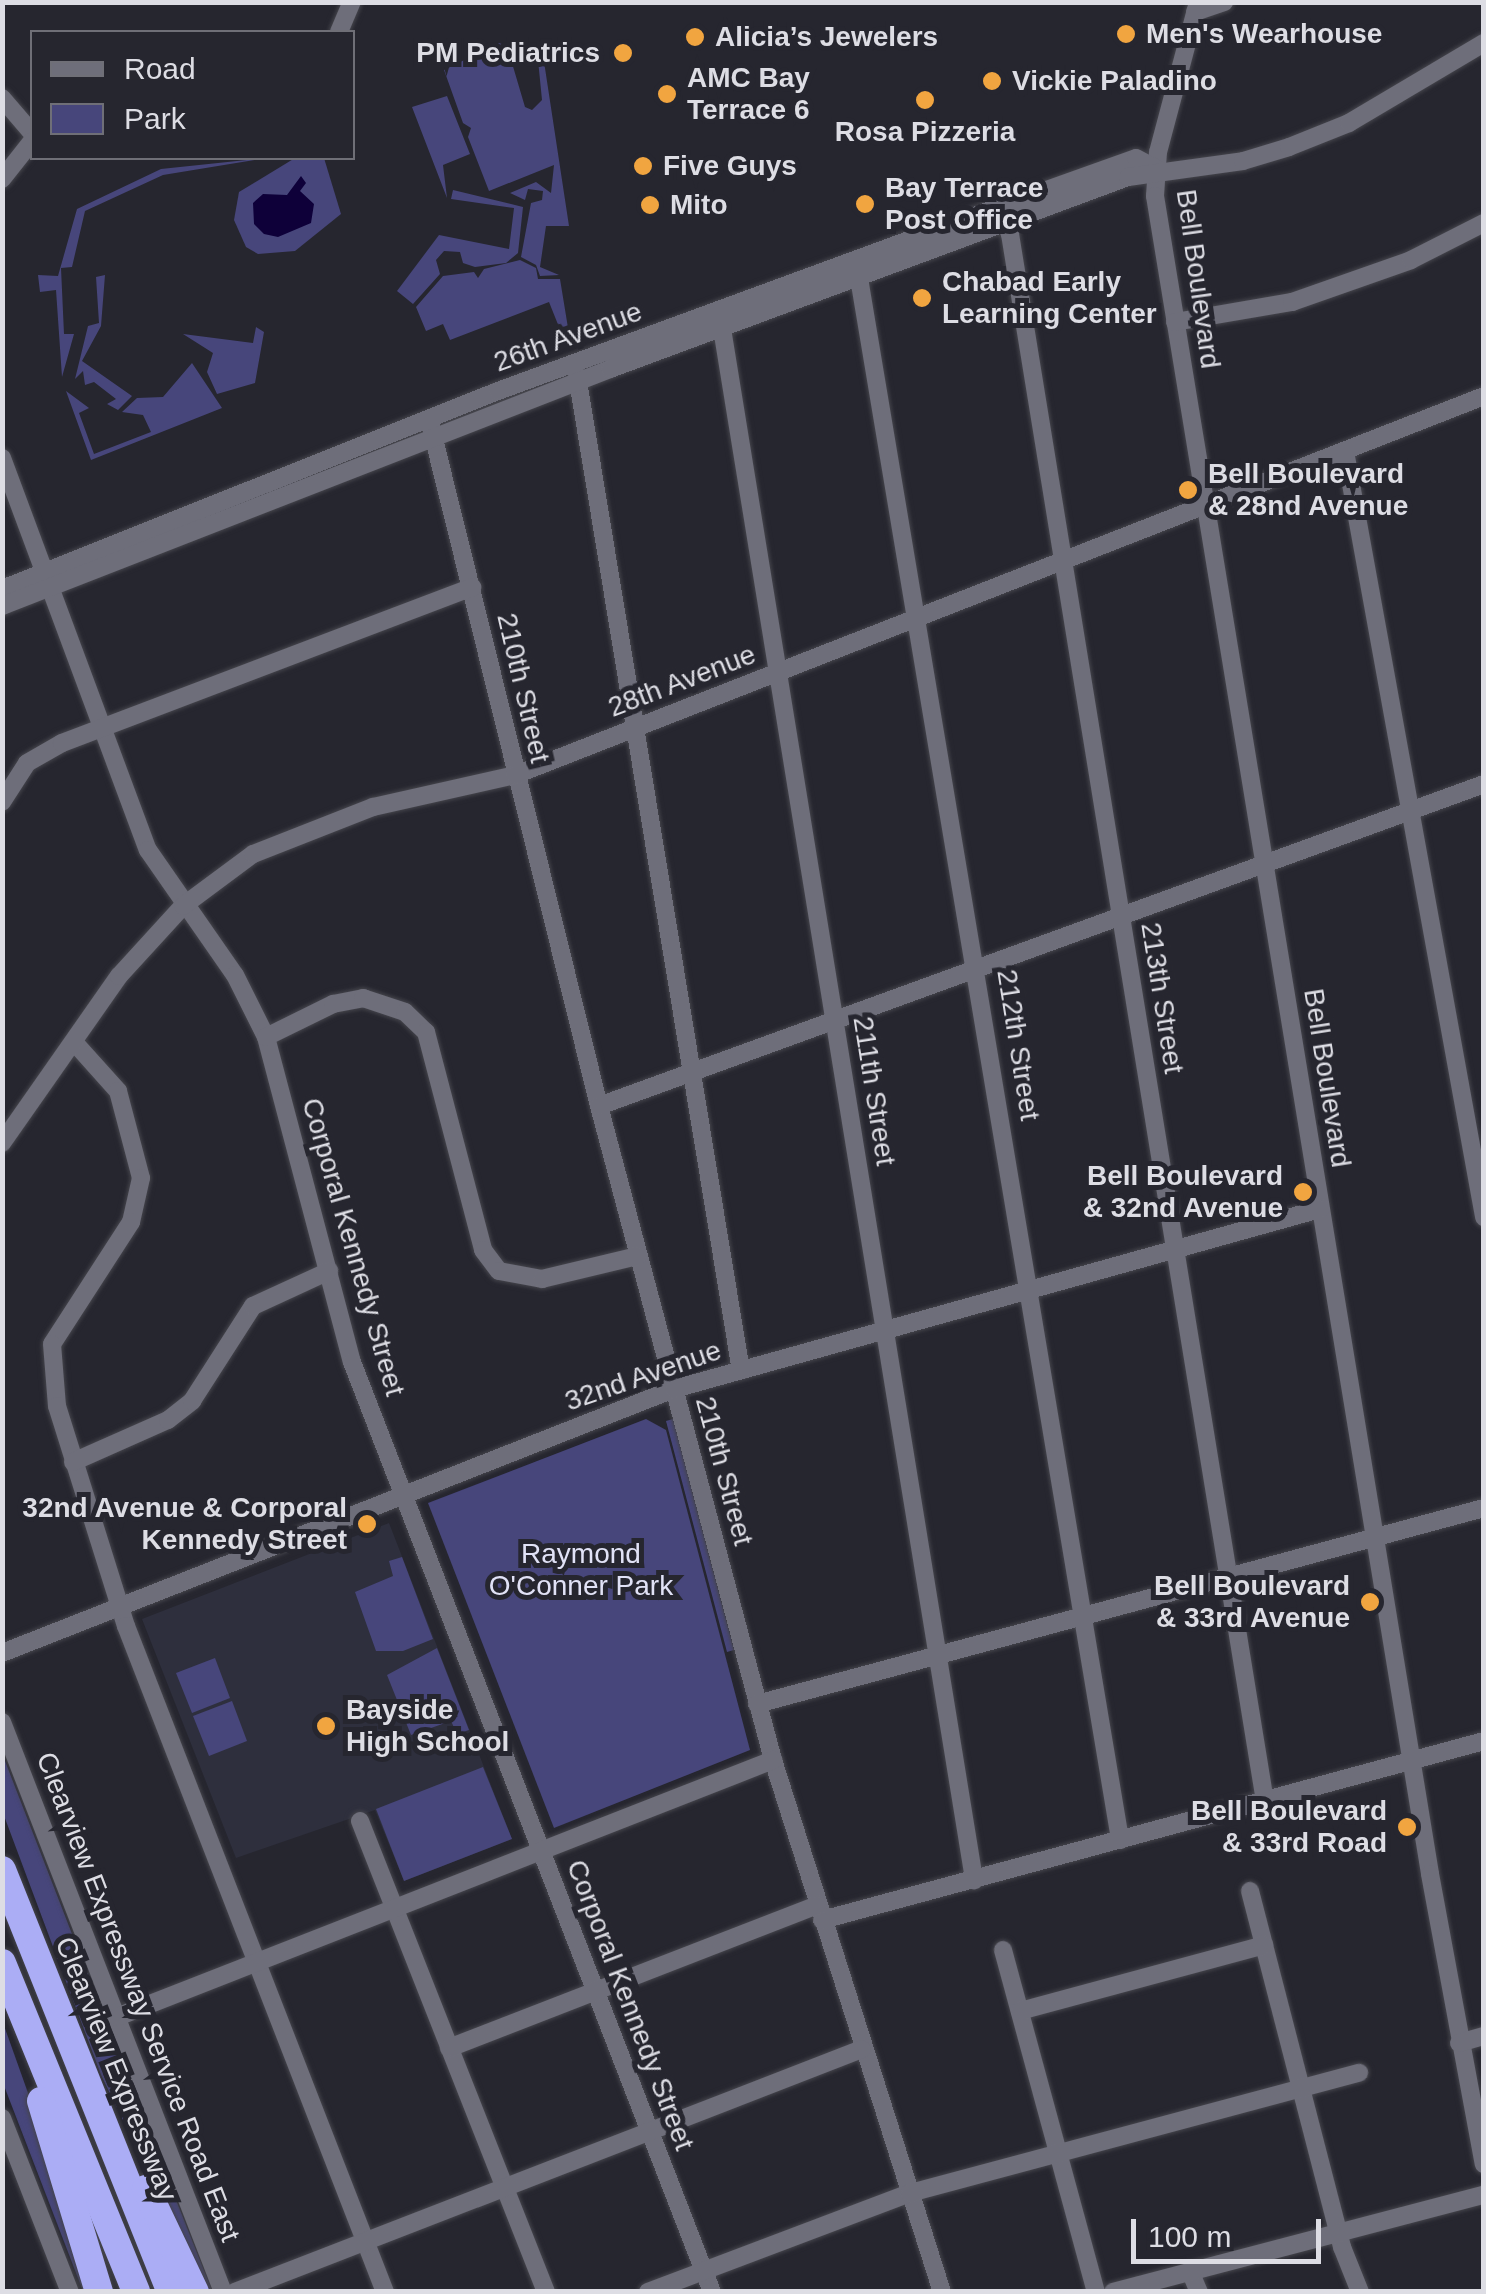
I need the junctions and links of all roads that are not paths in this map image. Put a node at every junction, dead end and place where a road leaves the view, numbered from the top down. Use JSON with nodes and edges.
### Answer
{"nodes":[{"id":1,"x":352,"y":2,"type":"edge"},
{"id":2,"x":1224,"y":2,"type":"edge"},
{"id":3,"x":1196,"y":7,"type":"edge"},
{"id":4,"x":340,"y":30,"type":"edge"},
{"id":5,"x":1484,"y":43,"type":"edge"},
{"id":6,"x":2,"y":98,"type":"edge"},
{"id":7,"x":30,"y":131,"type":"edge"},
{"id":8,"x":30,"y":144,"type":"edge"},
{"id":9,"x":1157,"y":168,"type":"junction"},
{"id":10,"x":2,"y":179,"type":"edge"},
{"id":11,"x":1002,"y":214,"type":"junction"},
{"id":12,"x":1484,"y":224,"type":"edge"},
{"id":13,"x":859,"y":267,"type":"junction"},
{"id":14,"x":720,"y":319,"type":"junction"},
{"id":15,"x":1175,"y":322,"type":"junction"},
{"id":16,"x":577,"y":372,"type":"junction"},
{"id":17,"x":1484,"y":396,"type":"edge"},
{"id":18,"x":430,"y":422,"type":"junction"},
{"id":19,"x":438,"y":441,"type":"junction"},
{"id":20,"x":1346,"y":450,"type":"junction"},
{"id":21,"x":2,"y":458,"type":"edge"},
{"id":22,"x":1205,"y":505,"type":"junction"},
{"id":23,"x":1062,"y":562,"type":"junction"},
{"id":24,"x":48,"y":580,"type":"junction"},
{"id":25,"x":472,"y":587,"type":"junction"},
{"id":26,"x":2,"y":588,"type":"edge"},
{"id":27,"x":2,"y":606,"type":"edge"},
{"id":28,"x":920,"y":618,"type":"junction"},
{"id":29,"x":777,"y":673,"type":"junction"},
{"id":30,"x":103,"y":727,"type":"junction"},
{"id":31,"x":635,"y":728,"type":"junction"},
{"id":32,"x":515,"y":775,"type":"junction"},
{"id":33,"x":1484,"y":784,"type":"edge"},
{"id":34,"x":2,"y":802,"type":"edge"},
{"id":35,"x":1412,"y":810,"type":"junction"},
{"id":36,"x":1264,"y":863,"type":"junction"},
{"id":37,"x":184,"y":906,"type":"junction"},
{"id":38,"x":1120,"y":914,"type":"junction"},
{"id":39,"x":977,"y":966,"type":"junction"},
{"id":40,"x":834,"y":1018,"type":"junction"},
{"id":41,"x":266,"y":1037,"type":"junction"},
{"id":42,"x":74,"y":1042,"type":"junction"},
{"id":43,"x":692,"y":1068,"type":"junction"},
{"id":44,"x":599,"y":1106,"type":"junction"},
{"id":45,"x":2,"y":1143,"type":"edge"},
{"id":46,"x":1320,"y":1208,"type":"junction"},
{"id":47,"x":1484,"y":1217,"type":"edge"},
{"id":48,"x":1174,"y":1249,"type":"junction"},
{"id":49,"x":638,"y":1256,"type":"junction"},
{"id":50,"x":329,"y":1271,"type":"junction"},
{"id":51,"x":1030,"y":1290,"type":"junction"},
{"id":52,"x":886,"y":1331,"type":"junction"},
{"id":53,"x":741,"y":1371,"type":"junction"},
{"id":54,"x":674,"y":1389,"type":"junction"},
{"id":55,"x":72,"y":1462,"type":"junction"},
{"id":56,"x":403,"y":1495,"type":"junction"},
{"id":57,"x":1484,"y":1508,"type":"edge"},
{"id":58,"x":1374,"y":1538,"type":"junction"},
{"id":59,"x":1228,"y":1577,"type":"junction"},
{"id":60,"x":120,"y":1606,"type":"junction"},
{"id":61,"x":1082,"y":1616,"type":"junction"},
{"id":62,"x":2,"y":1653,"type":"edge"},
{"id":63,"x":937,"y":1655,"type":"junction"},
{"id":64,"x":758,"y":1704,"type":"junction"},
{"id":65,"x":2,"y":1722,"type":"edge"},
{"id":66,"x":1484,"y":1742,"type":"edge"},
{"id":67,"x":773,"y":1760,"type":"junction"},
{"id":68,"x":1411,"y":1761,"type":"junction"},
{"id":69,"x":1265,"y":1800,"type":"junction"},
{"id":70,"x":360,"y":1821,"type":"dead end"},
{"id":71,"x":1120,"y":1840,"type":"junction"},
{"id":72,"x":540,"y":1850,"type":"junction"},
{"id":73,"x":2,"y":1870,"type":"edge"},
{"id":74,"x":974,"y":1880,"type":"junction"},
{"id":75,"x":1250,"y":1891,"type":"dead end"},
{"id":76,"x":396,"y":1908,"type":"junction"},
{"id":77,"x":819,"y":1912,"type":"junction"},
{"id":78,"x":1264,"y":1945,"type":"junction"},
{"id":79,"x":1003,"y":1950,"type":"dead end"},
{"id":80,"x":256,"y":1962,"type":"junction"},
{"id":81,"x":2,"y":1963,"type":"edge"},
{"id":82,"x":2,"y":1980,"type":"edge"},
{"id":83,"x":595,"y":1990,"type":"junction"},
{"id":84,"x":53,"y":2004,"type":"junction"},
{"id":85,"x":1020,"y":2011,"type":"junction"},
{"id":86,"x":116,"y":2017,"type":"junction"},
{"id":87,"x":1484,"y":2036,"type":"edge"},
{"id":88,"x":1459,"y":2043,"type":"junction"},
{"id":89,"x":449,"y":2048,"type":"junction"},
{"id":90,"x":862,"y":2048,"type":"junction"},
{"id":91,"x":1358,"y":2073,"type":"dead end"},
{"id":92,"x":1303,"y":2088,"type":"junction"},
{"id":93,"x":2,"y":2118,"type":"edge"},
{"id":94,"x":650,"y":2130,"type":"junction"},
{"id":95,"x":1060,"y":2154,"type":"junction"},
{"id":96,"x":1484,"y":2164,"type":"edge"},
{"id":97,"x":504,"y":2186,"type":"junction"},
{"id":98,"x":910,"y":2193,"type":"junction"},
{"id":99,"x":1484,"y":2195,"type":"edge"},
{"id":100,"x":1340,"y":2232,"type":"junction"},
{"id":101,"x":366,"y":2241,"type":"junction"},
{"id":102,"x":703,"y":2270,"type":"junction"},
{"id":103,"x":1190,"y":2271,"type":"junction"},
{"id":104,"x":70,"y":2292,"type":"edge"},
{"id":105,"x":99,"y":2292,"type":"edge"},
{"id":106,"x":136,"y":2292,"type":"edge"},
{"id":107,"x":170,"y":2292,"type":"edge"},
{"id":108,"x":196,"y":2292,"type":"edge"},
{"id":109,"x":223,"y":2292,"type":"edge"},
{"id":110,"x":235,"y":2292,"type":"edge"},
{"id":111,"x":386,"y":2292,"type":"edge"},
{"id":112,"x":546,"y":2292,"type":"edge"},
{"id":113,"x":648,"y":2292,"type":"edge"},
{"id":114,"x":712,"y":2292,"type":"edge"},
{"id":115,"x":942,"y":2292,"type":"edge"},
{"id":116,"x":1096,"y":2292,"type":"edge"},
{"id":117,"x":1114,"y":2292,"type":"edge"},
{"id":118,"x":1199,"y":2292,"type":"edge"},
{"id":119,"x":1360,"y":2292,"type":"edge"}],
"edges":[{"from":1,"to":4,"type":"street"},
{"from":2,"to":3,"type":"street"},
{"from":3,"to":9,"type":"street","name":"Bell Boulevard"},
{"from":5,"to":9,"type":"street","name":"26th Avenue"},
{"from":6,"to":7,"type":"street"},
{"from":8,"to":10,"type":"street"},
{"from":9,"to":11,"type":"street","name":"26th Avenue"},
{"from":9,"to":15,"type":"street","name":"Bell Boulevard"},
{"from":11,"to":13,"type":"street","name":"26th Avenue"},
{"from":11,"to":23,"type":"street","name":"213th Street"},
{"from":12,"to":15,"type":"street"},
{"from":13,"to":14,"type":"street","name":"26th Avenue"},
{"from":13,"to":28,"type":"street","name":"212th Street"},
{"from":14,"to":16,"type":"street","name":"26th Avenue"},
{"from":14,"to":29,"type":"street","name":"211th Street"},
{"from":15,"to":22,"type":"street","name":"Bell Boulevard"},
{"from":16,"to":18,"type":"street","name":"26th Avenue"},
{"from":16,"to":19,"type":"street","name":"26th Avenue"},
{"from":16,"to":31,"type":"street"},
{"from":17,"to":20,"type":"street","name":"28th Avenue"},
{"from":18,"to":19,"type":"street","name":"210th Street"},
{"from":18,"to":24,"type":"street","name":"26th Avenue"},
{"from":19,"to":24,"type":"street","name":"26th Avenue"},
{"from":19,"to":25,"type":"street","name":"210th Street"},
{"from":20,"to":22,"type":"street","name":"28th Avenue"},
{"from":20,"to":35,"type":"street"},
{"from":21,"to":24,"type":"street","name":"Corporal Kennedy Street"},
{"from":22,"to":23,"type":"street","name":"28th Avenue"},
{"from":22,"to":36,"type":"street","name":"Bell Boulevard"},
{"from":23,"to":28,"type":"street","name":"28th Avenue"},
{"from":23,"to":38,"type":"street","name":"213th Street"},
{"from":24,"to":26,"type":"street","name":"26th Avenue"},
{"from":24,"to":27,"type":"street","name":"26th Avenue"},
{"from":24,"to":30,"type":"street","name":"Corporal Kennedy Street"},
{"from":25,"to":30,"type":"street"},
{"from":25,"to":32,"type":"street","name":"210th Street"},
{"from":28,"to":29,"type":"street","name":"28th Avenue"},
{"from":28,"to":39,"type":"street","name":"212th Street"},
{"from":29,"to":31,"type":"street","name":"28th Avenue"},
{"from":29,"to":40,"type":"street","name":"211th Street"},
{"from":30,"to":34,"type":"street"},
{"from":30,"to":37,"type":"street","name":"Corporal Kennedy Street"},
{"from":31,"to":32,"type":"street","name":"28th Avenue"},
{"from":31,"to":43,"type":"street"},
{"from":32,"to":37,"type":"street","name":"28th Avenue"},
{"from":32,"to":44,"type":"street","name":"210th Street"},
{"from":33,"to":35,"type":"street"},
{"from":35,"to":36,"type":"street"},
{"from":35,"to":47,"type":"street"},
{"from":36,"to":38,"type":"street"},
{"from":36,"to":46,"type":"street","name":"Bell Boulevard"},
{"from":37,"to":41,"type":"street","name":"Corporal Kennedy Street"},
{"from":37,"to":42,"type":"street","name":"28th Avenue"},
{"from":38,"to":39,"type":"street"},
{"from":38,"to":48,"type":"street","name":"213th Street"},
{"from":39,"to":40,"type":"street"},
{"from":39,"to":51,"type":"street","name":"212th Street"},
{"from":40,"to":43,"type":"street"},
{"from":40,"to":52,"type":"street","name":"211th Street"},
{"from":41,"to":49,"type":"street"},
{"from":41,"to":50,"type":"street","name":"Corporal Kennedy Street"},
{"from":42,"to":45,"type":"street","name":"28th Avenue"},
{"from":42,"to":55,"type":"street"},
{"from":43,"to":44,"type":"street"},
{"from":43,"to":53,"type":"street"},
{"from":44,"to":49,"type":"street","name":"210th Street"},
{"from":46,"to":48,"type":"street","name":"32nd Avenue"},
{"from":46,"to":58,"type":"street","name":"Bell Boulevard"},
{"from":48,"to":51,"type":"street","name":"32nd Avenue"},
{"from":48,"to":59,"type":"street","name":"213th Street"},
{"from":49,"to":54,"type":"street","name":"210th Street"},
{"from":50,"to":55,"type":"street"},
{"from":50,"to":56,"type":"street","name":"Corporal Kennedy Street"},
{"from":51,"to":52,"type":"street","name":"32nd Avenue"},
{"from":51,"to":61,"type":"street","name":"212th Street"},
{"from":52,"to":53,"type":"street","name":"32nd Avenue"},
{"from":52,"to":63,"type":"street","name":"211th Street"},
{"from":53,"to":54,"type":"street","name":"32nd Avenue"},
{"from":54,"to":56,"type":"street","name":"32nd Avenue"},
{"from":54,"to":64,"type":"street","name":"210th Street"},
{"from":55,"to":60,"type":"street"},
{"from":56,"to":60,"type":"street","name":"32nd Avenue"},
{"from":56,"to":72,"type":"street","name":"Corporal Kennedy Street"},
{"from":57,"to":58,"type":"street"},
{"from":58,"to":59,"type":"street"},
{"from":58,"to":68,"type":"street","name":"Bell Boulevard"},
{"from":59,"to":61,"type":"street"},
{"from":59,"to":69,"type":"street","name":"213th Street"},
{"from":60,"to":62,"type":"street","name":"32nd Avenue"},
{"from":60,"to":80,"type":"street"},
{"from":61,"to":63,"type":"street"},
{"from":61,"to":71,"type":"street","name":"212th Street"},
{"from":63,"to":64,"type":"street"},
{"from":63,"to":74,"type":"street","name":"211th Street"},
{"from":64,"to":67,"type":"street","name":"210th Street"},
{"from":65,"to":86,"type":"street","name":"Clearview Expressway Service Road East"},
{"from":66,"to":68,"type":"street"},
{"from":67,"to":72,"type":"street"},
{"from":67,"to":77,"type":"street","name":"210th Street"},
{"from":68,"to":69,"type":"street"},
{"from":68,"to":88,"type":"street","name":"Bell Boulevard"},
{"from":69,"to":71,"type":"street"},
{"from":70,"to":76,"type":"street"},
{"from":71,"to":74,"type":"street"},
{"from":72,"to":76,"type":"street"},
{"from":72,"to":83,"type":"street","name":"Corporal Kennedy Street"},
{"from":73,"to":84,"type":"highway","name":"Clearview Expressway"},
{"from":74,"to":77,"type":"street"},
{"from":75,"to":78,"type":"street"},
{"from":76,"to":80,"type":"street"},
{"from":76,"to":89,"type":"street"},
{"from":77,"to":83,"type":"street"},
{"from":77,"to":90,"type":"street","name":"210th Street"},
{"from":78,"to":85,"type":"street"},
{"from":78,"to":92,"type":"street"},
{"from":79,"to":85,"type":"street"},
{"from":80,"to":86,"type":"street"},
{"from":80,"to":101,"type":"street"},
{"from":81,"to":106,"type":"highway"},
{"from":82,"to":105,"type":"highway"},
{"from":83,"to":89,"type":"street"},
{"from":83,"to":94,"type":"street","name":"Corporal Kennedy Street"},
{"from":84,"to":107,"type":"highway","name":"Clearview Expressway"},
{"from":84,"to":108,"type":"highway"},
{"from":85,"to":95,"type":"street"},
{"from":86,"to":109,"type":"street","name":"Clearview Expressway Service Road East"},
{"from":87,"to":88,"type":"street"},
{"from":88,"to":96,"type":"street","name":"Bell Boulevard"},
{"from":89,"to":97,"type":"street"},
{"from":90,"to":94,"type":"street"},
{"from":90,"to":98,"type":"street","name":"210th Street"},
{"from":91,"to":92,"type":"street"},
{"from":92,"to":95,"type":"street"},
{"from":92,"to":100,"type":"street"},
{"from":93,"to":104,"type":"street"},
{"from":94,"to":97,"type":"street"},
{"from":94,"to":102,"type":"street","name":"Corporal Kennedy Street"},
{"from":95,"to":98,"type":"street"},
{"from":95,"to":116,"type":"street"},
{"from":97,"to":101,"type":"street"},
{"from":97,"to":112,"type":"street"},
{"from":98,"to":102,"type":"street"},
{"from":98,"to":115,"type":"street","name":"210th Street"},
{"from":99,"to":100,"type":"street"},
{"from":100,"to":103,"type":"street"},
{"from":100,"to":119,"type":"street"},
{"from":101,"to":110,"type":"street"},
{"from":101,"to":111,"type":"street"},
{"from":102,"to":113,"type":"street"},
{"from":102,"to":114,"type":"street","name":"Corporal Kennedy Street"},
{"from":103,"to":117,"type":"street"},
{"from":103,"to":118,"type":"street"}]}
